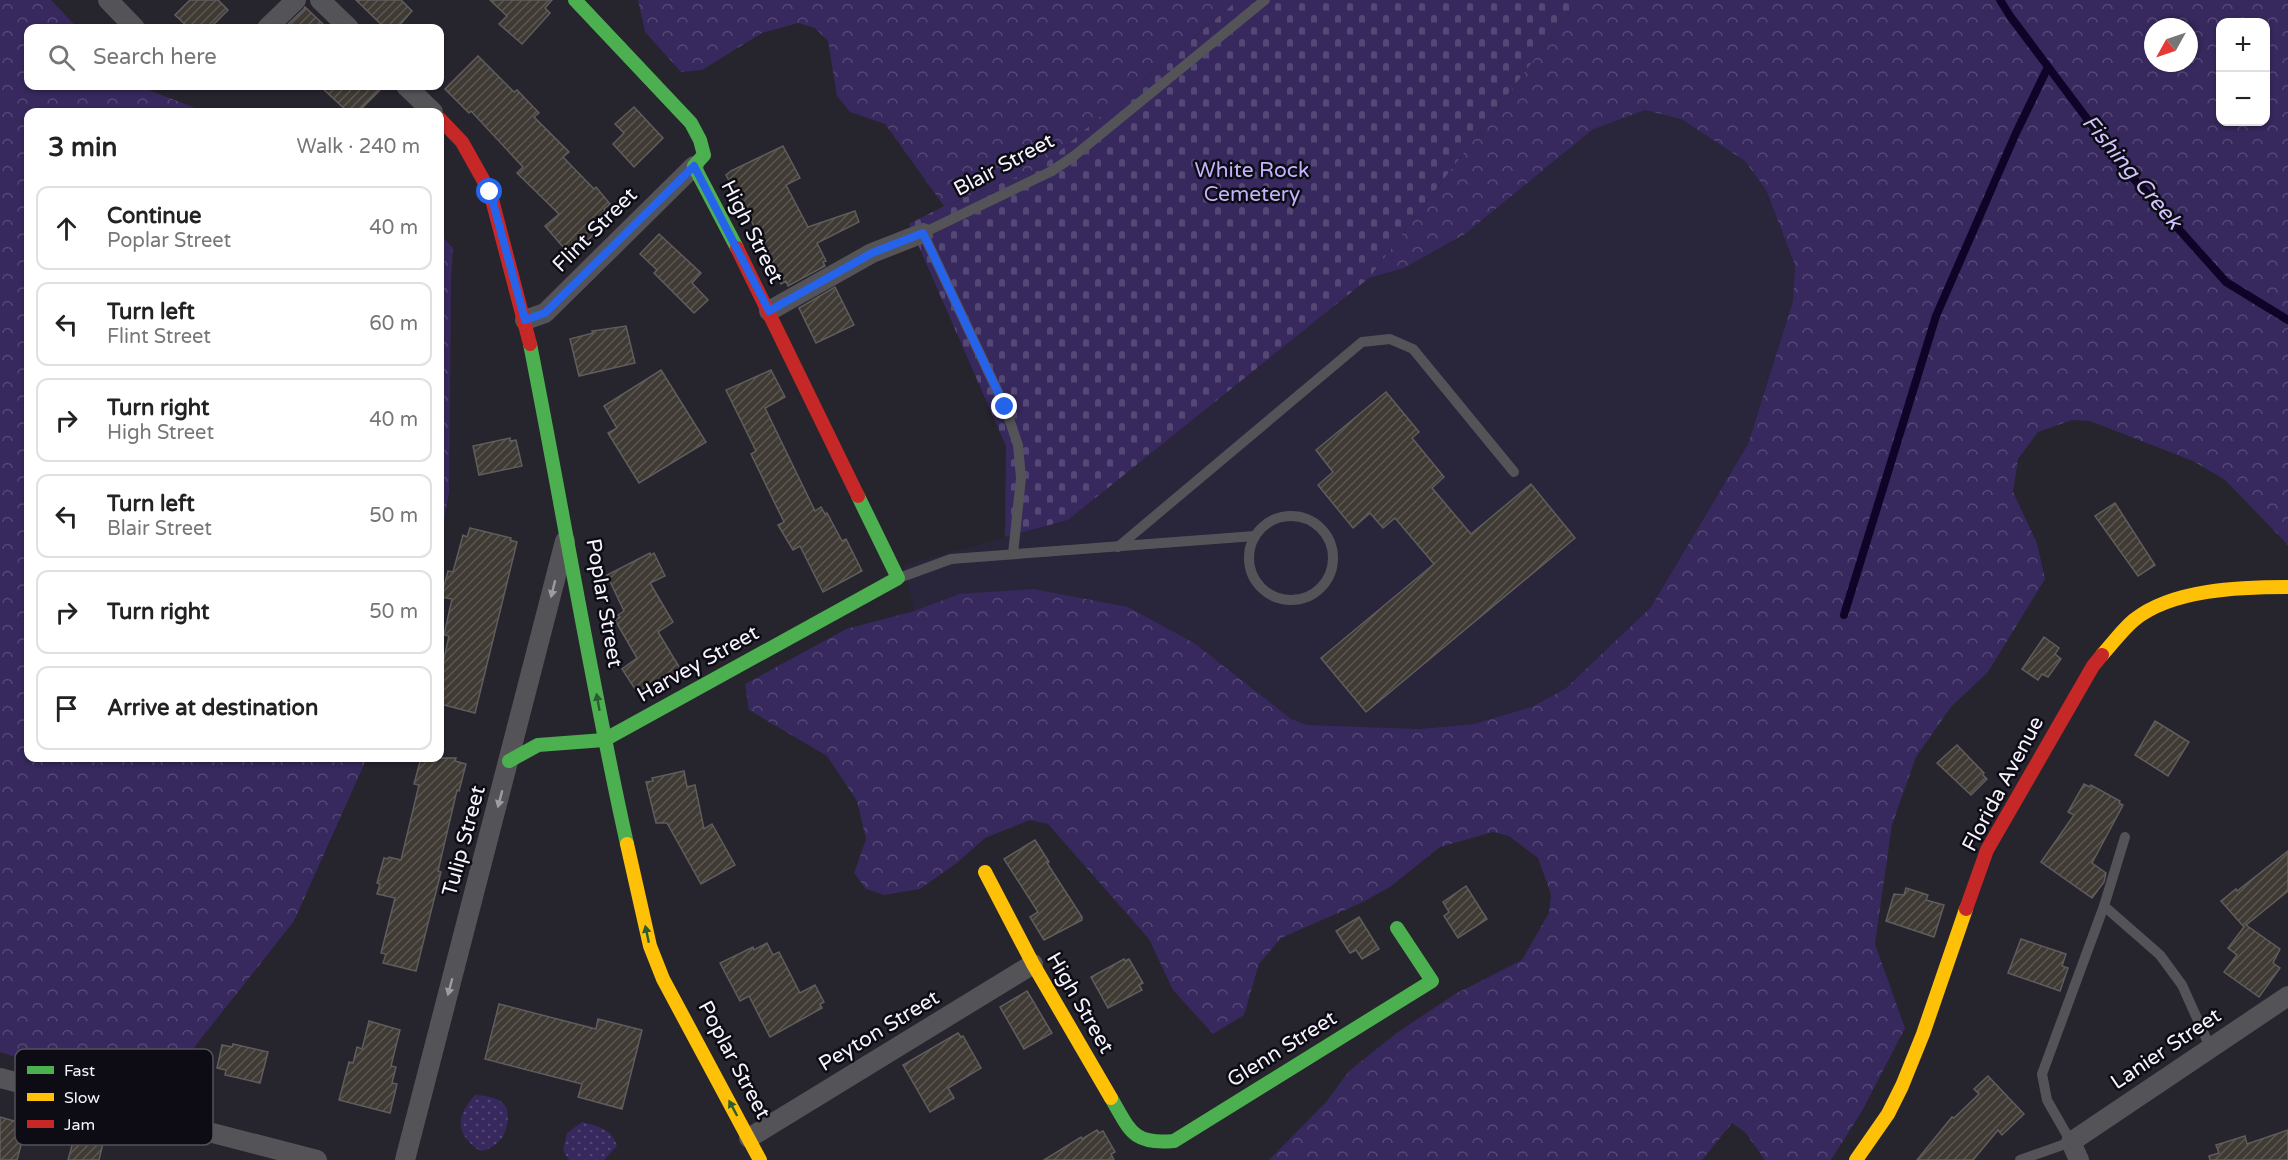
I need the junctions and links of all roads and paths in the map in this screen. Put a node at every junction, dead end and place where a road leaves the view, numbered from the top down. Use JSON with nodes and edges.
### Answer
{"nodes":[{"id":1,"x":108,"y":0,"type":"edge"},
{"id":2,"x":296,"y":0,"type":"edge"},
{"id":3,"x":320,"y":0,"type":"edge"},
{"id":4,"x":575,"y":0,"type":"edge"},
{"id":5,"x":1265,"y":0,"type":"edge"},
{"id":6,"x":131,"y":24,"type":"edge"},
{"id":7,"x":271,"y":24,"type":"edge"},
{"id":8,"x":345,"y":24,"type":"edge"},
{"id":9,"x":410,"y":90,"type":"edge"},
{"id":10,"x":429,"y":108,"type":"edge"},
{"id":11,"x":444,"y":123,"type":"edge"},
{"id":12,"x":694,"y":166,"type":"junction"},
{"id":13,"x":923,"y":233,"type":"junction"},
{"id":14,"x":769,"y":311,"type":"junction"},
{"id":15,"x":525,"y":320,"type":"junction"},
{"id":16,"x":1514,"y":472,"type":"dead end"},
{"id":17,"x":567,"y":533,"type":"junction"},
{"id":18,"x":1256,"y":536,"type":"junction"},
{"id":19,"x":1118,"y":547,"type":"junction"},
{"id":20,"x":1013,"y":554,"type":"junction"},
{"id":21,"x":898,"y":579,"type":"junction"},
{"id":22,"x":2288,"y":587,"type":"edge"},
{"id":23,"x":604,"y":740,"type":"junction"},
{"id":24,"x":509,"y":761,"type":"junction"},
{"id":25,"x":2125,"y":837,"type":"dead end"},
{"id":26,"x":985,"y":872,"type":"dead end"},
{"id":27,"x":2104,"y":906,"type":"junction"},
{"id":28,"x":1397,"y":928,"type":"dead end"},
{"id":29,"x":1033,"y":964,"type":"junction"},
{"id":30,"x":2288,"y":996,"type":"edge"},
{"id":31,"x":2210,"y":1047,"type":"junction"},
{"id":32,"x":0,"y":1078,"type":"edge"},
{"id":33,"x":15,"y":1082,"type":"edge"},
{"id":34,"x":213,"y":1133,"type":"edge"},
{"id":35,"x":749,"y":1138,"type":"junction"},
{"id":36,"x":1152,"y":1143,"type":"joint"},
{"id":37,"x":2075,"y":1151,"type":"edge"},
{"id":38,"x":317,"y":1160,"type":"edge"},
{"id":39,"x":405,"y":1160,"type":"edge"},
{"id":40,"x":760,"y":1160,"type":"edge"},
{"id":41,"x":1856,"y":1160,"type":"edge"},
{"id":42,"x":2020,"y":1160,"type":"edge"}],
"edges":[{"from":1,"to":6,"type":"street"},
{"from":2,"to":7,"type":"street"},
{"from":3,"to":8,"type":"street"},
{"from":4,"to":12,"type":"street","name":"High Street"},
{"from":5,"to":13,"type":"lane","name":"Blair Street"},
{"from":9,"to":10,"type":"street"},
{"from":11,"to":15,"type":"street","name":"Poplar Street"},
{"from":12,"to":14,"type":"street","name":"High Street"},
{"from":12,"to":15,"type":"street","name":"Flint Street"},
{"from":13,"to":14,"type":"street","name":"Blair Street"},
{"from":13,"to":20,"type":"lane"},
{"from":14,"to":21,"type":"street","name":"High Street"},
{"from":15,"to":17,"type":"street","name":"Poplar Street"},
{"from":16,"to":19,"type":"lane"},
{"from":23,"to":17,"type":"street","name":"Poplar Street","one_way":true},
{"from":17,"to":24,"type":"street","name":"Tulip Street","one_way":true},
{"from":18,"to":18,"type":"lane"},
{"from":18,"to":19,"type":"lane"},
{"from":19,"to":20,"type":"lane"},
{"from":20,"to":21,"type":"lane"},
{"from":21,"to":23,"type":"street","name":"Harvey Street"},
{"from":22,"to":41,"type":"street","name":"Florida Avenue"},
{"from":23,"to":24,"type":"street","name":"Harvey Street"},
{"from":35,"to":23,"type":"street","name":"Poplar Street","one_way":true},
{"from":24,"to":39,"type":"street","name":"Tulip Street","one_way":true},
{"from":25,"to":27,"type":"lane"},
{"from":26,"to":29,"type":"street","name":"High Street"},
{"from":27,"to":31,"type":"lane"},
{"from":27,"to":37,"type":"lane"},
{"from":28,"to":36,"type":"street","name":"Glenn Street"},
{"from":29,"to":35,"type":"street","name":"Peyton Street"},
{"from":29,"to":36,"type":"street","name":"High Street"},
{"from":30,"to":31,"type":"street","name":"Lanier Street"},
{"from":31,"to":37,"type":"street","name":"Lanier Street"},
{"from":32,"to":33,"type":"street"},
{"from":34,"to":38,"type":"street"},
{"from":35,"to":40,"type":"street","name":"Poplar Street"},
{"from":37,"to":42,"type":"lane"}]}
